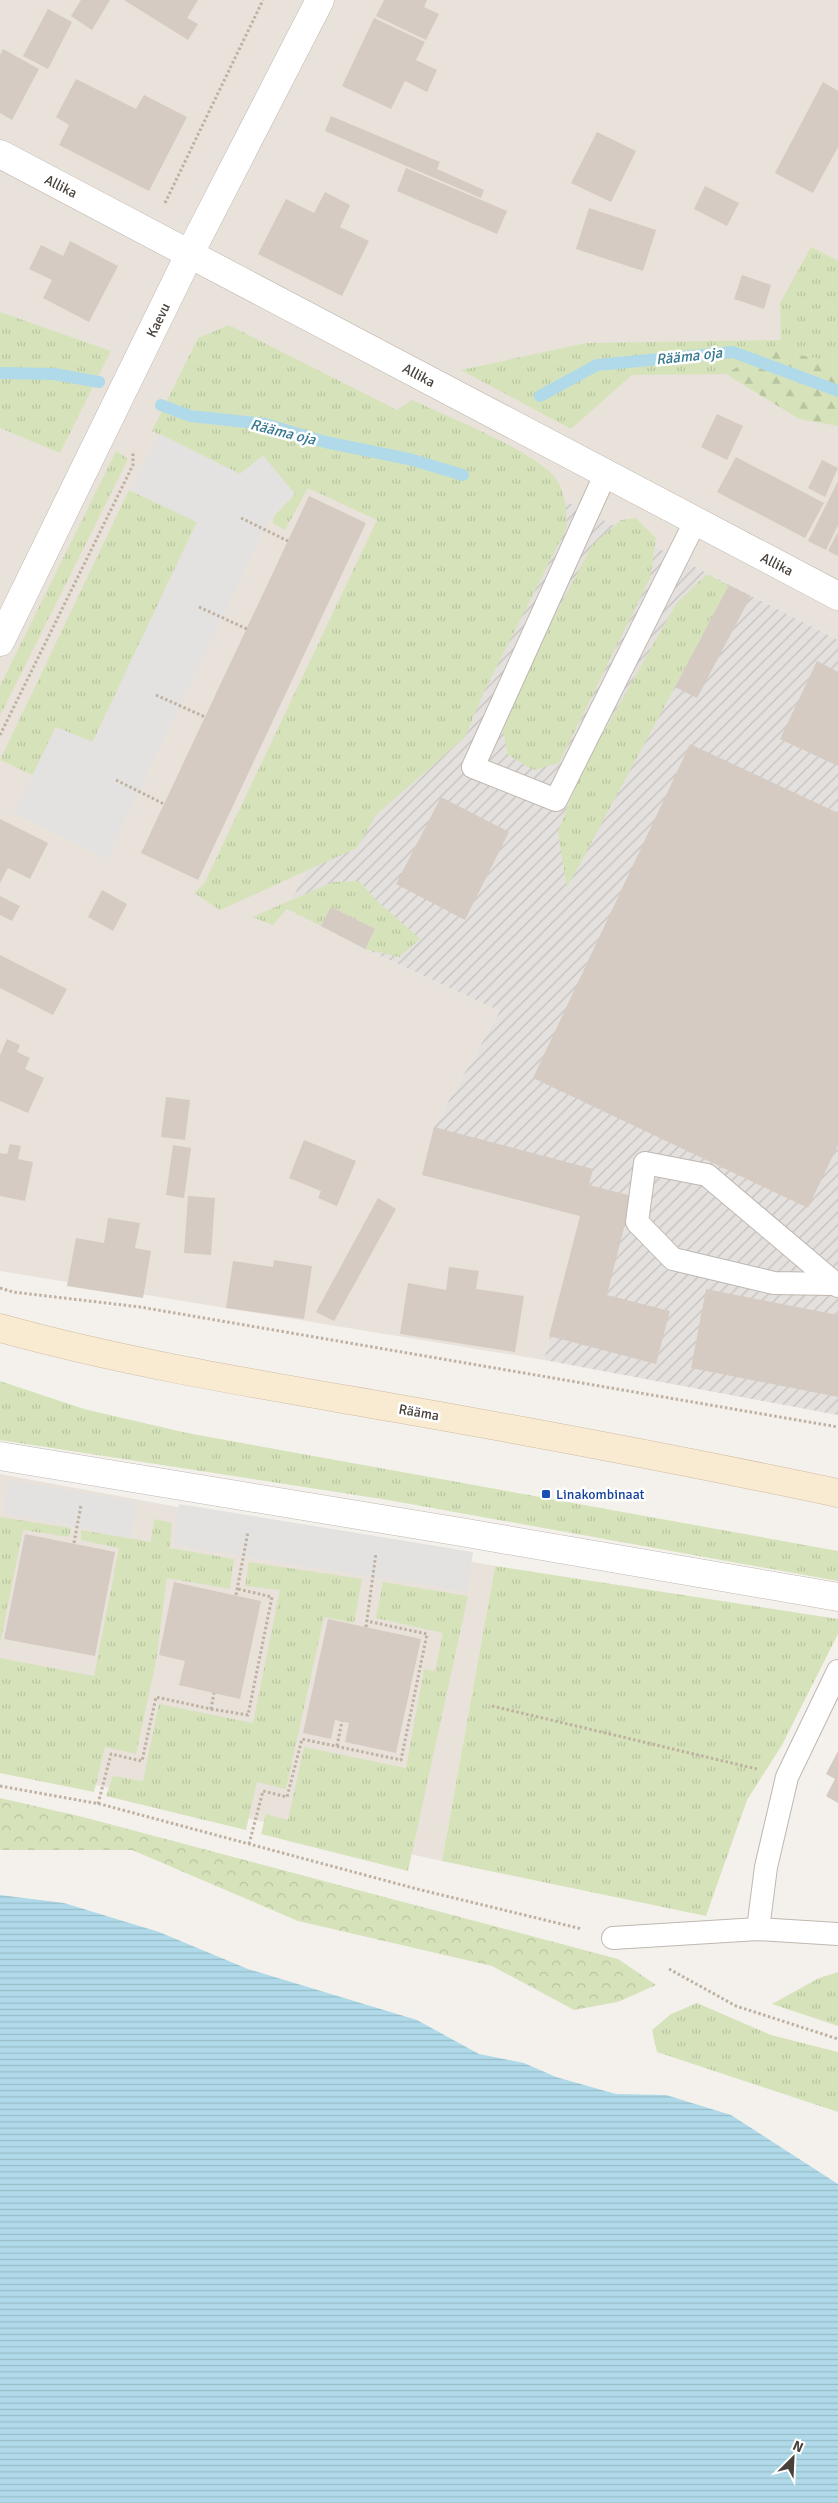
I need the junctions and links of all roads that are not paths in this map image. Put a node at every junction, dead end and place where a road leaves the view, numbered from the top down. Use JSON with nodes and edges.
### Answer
{"nodes":[{"id":1,"x":320,"y":0,"type":"edge"},
{"id":2,"x":0,"y":154,"type":"edge"},
{"id":3,"x":190,"y":253,"type":"junction"},
{"id":4,"x":605,"y":475,"type":"junction"},
{"id":5,"x":695,"y":522,"type":"junction"},
{"id":6,"x":838,"y":596,"type":"edge"},
{"id":7,"x":0,"y":642,"type":"edge"},
{"id":8,"x":836,"y":1285,"type":"edge"},
{"id":9,"x":0,"y":1328,"type":"edge"},
{"id":10,"x":0,"y":1456,"type":"edge"},
{"id":11,"x":838,"y":1493,"type":"edge"},
{"id":12,"x":838,"y":1597,"type":"edge"},
{"id":13,"x":838,"y":1670,"type":"edge"},
{"id":14,"x":758,"y":1929,"type":"junction"},
{"id":15,"x":838,"y":1934,"type":"edge"},
{"id":16,"x":613,"y":1938,"type":"road end"}],
"edges":[{"from":1,"to":3,"type":"street","name":"Kaevu"},
{"from":2,"to":3,"type":"street","name":"Allika"},
{"from":3,"to":4,"type":"street","name":"Allika"},
{"from":3,"to":7,"type":"street","name":"Kaevu"},
{"from":4,"to":5,"type":"street","name":"Allika"},
{"from":4,"to":5,"type":"lane"},
{"from":5,"to":6,"type":"street","name":"Allika"},
{"from":8,"to":8,"type":"lane"},
{"from":9,"to":11,"type":"main road","name":"Rääma"},
{"from":10,"to":12,"type":"street"},
{"from":13,"to":14,"type":"lane"},
{"from":14,"to":15,"type":"lane"},
{"from":14,"to":16,"type":"lane"}]}
